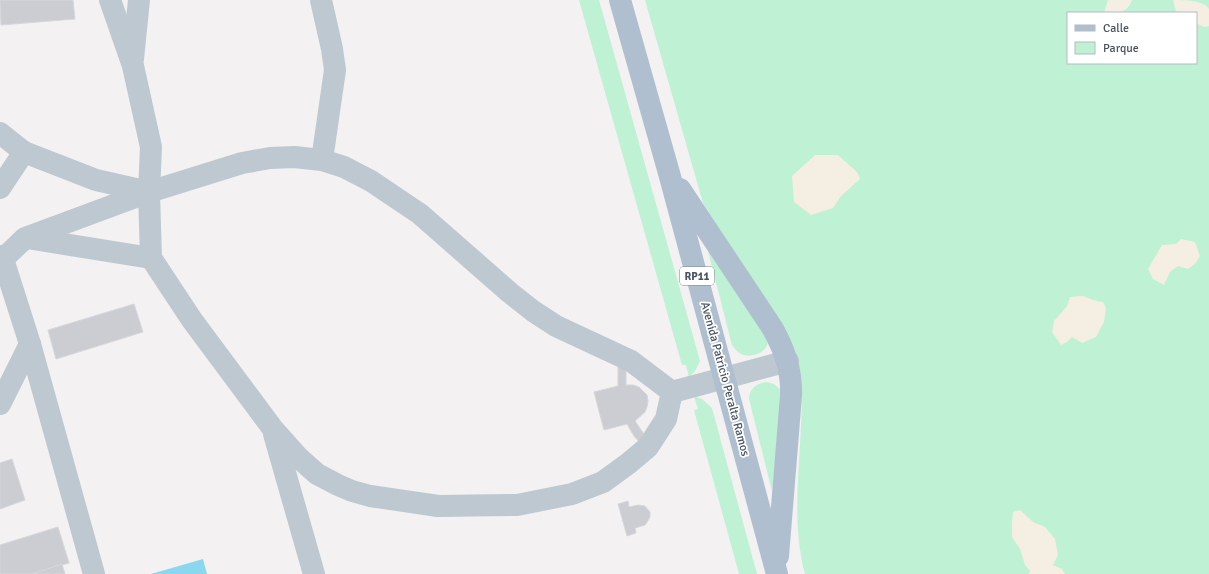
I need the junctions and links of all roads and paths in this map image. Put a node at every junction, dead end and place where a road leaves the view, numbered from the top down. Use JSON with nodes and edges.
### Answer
{"nodes":[{"id":1,"x":110,"y":0,"type":"edge"},
{"id":2,"x":139,"y":0,"type":"edge"},
{"id":3,"x":321,"y":0,"type":"edge"},
{"id":4,"x":620,"y":0,"type":"edge"},
{"id":5,"x":133,"y":66,"type":"junction"},
{"id":6,"x":0,"y":133,"type":"edge"},
{"id":7,"x":24,"y":152,"type":"junction"},
{"id":8,"x":322,"y":160,"type":"junction"},
{"id":9,"x":669,"y":173,"type":"junction"},
{"id":10,"x":0,"y":188,"type":"edge"},
{"id":11,"x":149,"y":192,"type":"junction"},
{"id":12,"x":26,"y":238,"type":"junction"},
{"id":13,"x":2,"y":257,"type":"edge"},
{"id":14,"x":151,"y":258,"type":"junction"},
{"id":15,"x":30,"y":344,"type":"junction"},
{"id":16,"x":788,"y":361,"type":"junction"},
{"id":17,"x":725,"y":378,"type":"junction"},
{"id":18,"x":672,"y":392,"type":"junction"},
{"id":19,"x":0,"y":404,"type":"edge"},
{"id":20,"x":273,"y":429,"type":"junction"},
{"id":21,"x":777,"y":573,"type":"edge"},
{"id":22,"x":94,"y":574,"type":"edge"},
{"id":23,"x":314,"y":574,"type":"edge"}],
"edges":[{"from":1,"to":5,"type":"street"},
{"from":2,"to":5,"type":"street"},
{"from":3,"to":8,"type":"street"},
{"from":4,"to":9,"type":"main road","name":"Avenida Patricio Peralta Ramos","number":"RP11"},
{"from":5,"to":11,"type":"street"},
{"from":6,"to":7,"type":"street"},
{"from":7,"to":10,"type":"street"},
{"from":7,"to":11,"type":"street"},
{"from":8,"to":11,"type":"street"},
{"from":8,"to":18,"type":"street"},
{"from":9,"to":16,"type":"main road"},
{"from":9,"to":17,"type":"main road","name":"Avenida Patricio Peralta Ramos","number":"RP11"},
{"from":11,"to":12,"type":"street"},
{"from":11,"to":14,"type":"street"},
{"from":12,"to":13,"type":"street"},
{"from":12,"to":14,"type":"street"},
{"from":13,"to":15,"type":"street"},
{"from":14,"to":20,"type":"street"},
{"from":15,"to":19,"type":"street"},
{"from":15,"to":22,"type":"street"},
{"from":16,"to":17,"type":"street"},
{"from":16,"to":21,"type":"main road"},
{"from":17,"to":18,"type":"street"},
{"from":17,"to":21,"type":"main road","name":"Avenida Patricio Peralta Ramos","number":"RP11"},
{"from":18,"to":20,"type":"street"},
{"from":20,"to":23,"type":"street"}]}
